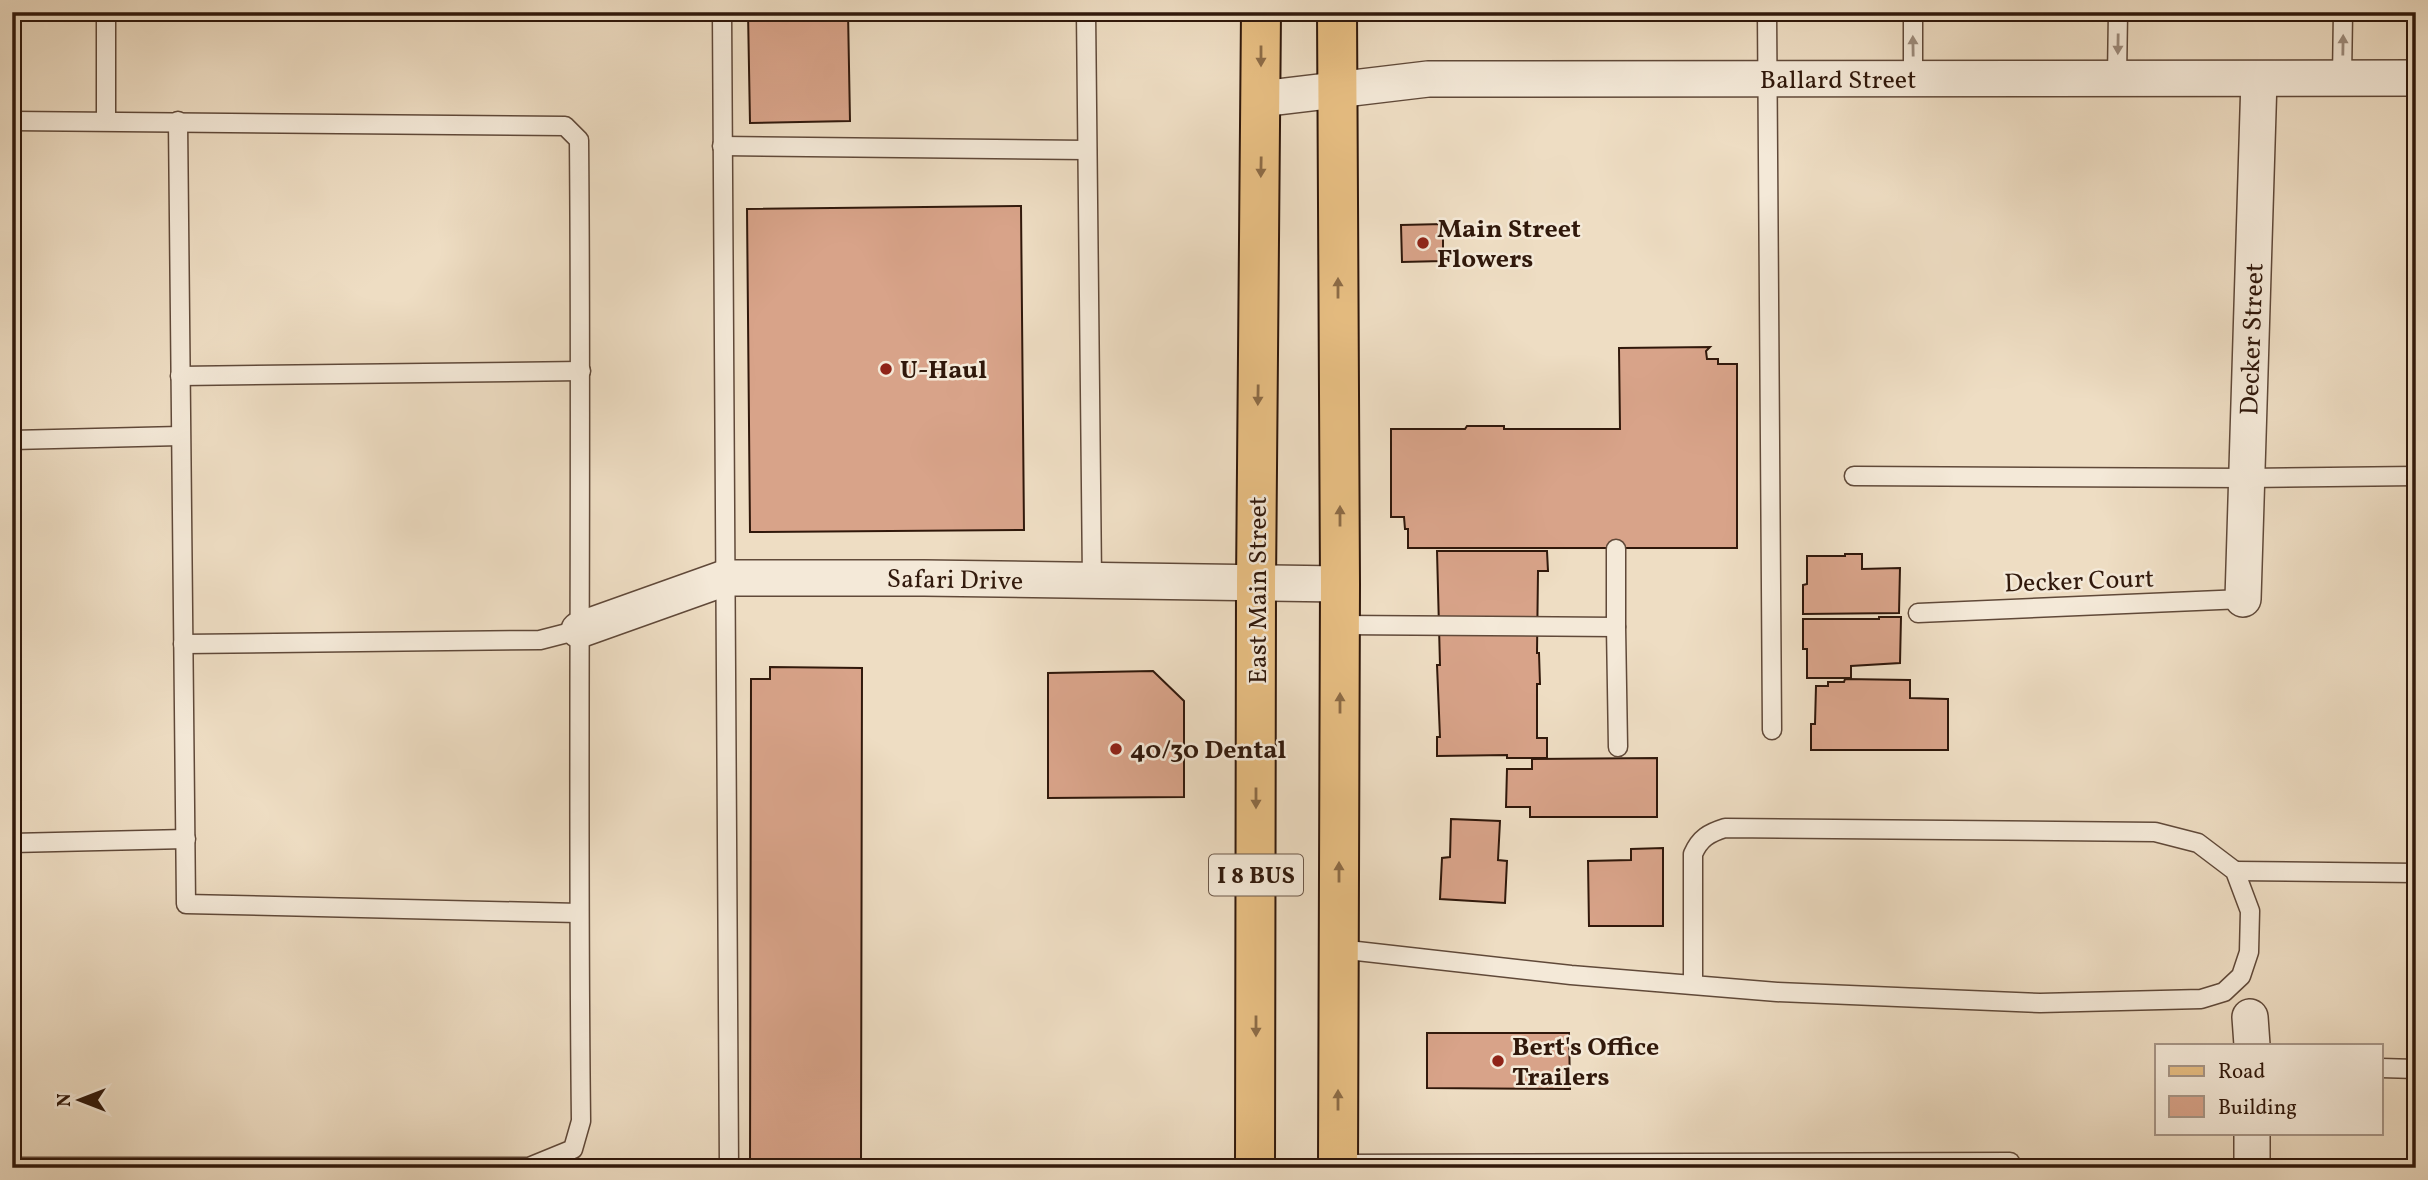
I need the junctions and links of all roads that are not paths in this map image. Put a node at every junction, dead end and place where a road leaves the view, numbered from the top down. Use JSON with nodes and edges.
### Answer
{"nodes":[{"id":1,"x":106,"y":12,"type":"edge"},
{"id":2,"x":722,"y":12,"type":"edge"},
{"id":3,"x":1086,"y":12,"type":"edge"},
{"id":4,"x":1261,"y":12,"type":"edge"},
{"id":5,"x":1337,"y":12,"type":"edge"},
{"id":6,"x":1767,"y":12,"type":"edge"},
{"id":7,"x":1913,"y":12,"type":"edge"},
{"id":8,"x":2118,"y":12,"type":"edge"},
{"id":9,"x":2343,"y":12,"type":"edge"},
{"id":10,"x":2117,"y":76,"type":"junction"},
{"id":11,"x":2342,"y":78,"type":"junction"},
{"id":12,"x":2416,"y":78,"type":"edge"},
{"id":13,"x":1767,"y":79,"type":"junction"},
{"id":14,"x":1913,"y":79,"type":"junction"},
{"id":15,"x":2259,"y":79,"type":"junction"},
{"id":16,"x":1337,"y":89,"type":"junction"},
{"id":17,"x":1261,"y":99,"type":"junction"},
{"id":18,"x":12,"y":121,"type":"edge"},
{"id":19,"x":106,"y":121,"type":"junction"},
{"id":20,"x":178,"y":121,"type":"junction"},
{"id":21,"x":722,"y":146,"type":"junction"},
{"id":22,"x":1087,"y":150,"type":"junction"},
{"id":23,"x":581,"y":371,"type":"junction"},
{"id":24,"x":180,"y":376,"type":"junction"},
{"id":25,"x":180,"y":436,"type":"junction"},
{"id":26,"x":12,"y":440,"type":"edge"},
{"id":27,"x":1854,"y":476,"type":"dead end"},
{"id":28,"x":2416,"y":476,"type":"edge"},
{"id":29,"x":2247,"y":478,"type":"junction"},
{"id":30,"x":1616,"y":550,"type":"dead end"},
{"id":31,"x":725,"y":578,"type":"junction"},
{"id":32,"x":1092,"y":580,"type":"junction"},
{"id":33,"x":1256,"y":583,"type":"junction"},
{"id":34,"x":1340,"y":584,"type":"junction"},
{"id":35,"x":2243,"y":599,"type":"joint"},
{"id":36,"x":1917,"y":613,"type":"dead end"},
{"id":37,"x":1340,"y":625,"type":"junction"},
{"id":38,"x":1616,"y":626,"type":"junction"},
{"id":39,"x":579,"y":630,"type":"junction"},
{"id":40,"x":183,"y":644,"type":"junction"},
{"id":41,"x":1772,"y":730,"type":"dead end"},
{"id":42,"x":1618,"y":747,"type":"dead end"},
{"id":43,"x":186,"y":839,"type":"junction"},
{"id":44,"x":12,"y":843,"type":"edge"},
{"id":45,"x":2235,"y":871,"type":"junction"},
{"id":46,"x":2416,"y":873,"type":"edge"},
{"id":47,"x":579,"y":913,"type":"junction"},
{"id":48,"x":1339,"y":949,"type":"junction"},
{"id":49,"x":1693,"y":985,"type":"junction"},
{"id":50,"x":2382,"y":1068,"type":"edge"},
{"id":51,"x":2416,"y":1069,"type":"edge"},
{"id":52,"x":2252,"y":1134,"type":"edge"},
{"id":53,"x":2010,"y":1162,"type":"dead end"},
{"id":54,"x":1338,"y":1166,"type":"edge"},
{"id":55,"x":12,"y":1167,"type":"edge"},
{"id":56,"x":219,"y":1168,"type":"edge"},
{"id":57,"x":729,"y":1168,"type":"edge"},
{"id":58,"x":1255,"y":1168,"type":"edge"},
{"id":59,"x":2252,"y":1168,"type":"edge"}],
"edges":[{"from":1,"to":19,"type":"lane"},
{"from":2,"to":21,"type":"lane"},
{"from":3,"to":22,"type":"lane"},
{"from":4,"to":17,"type":"main road","name":"East Main Street","number":"I 8 BUS","one_way":true},
{"from":5,"to":16,"type":"main road","number":"I 8 BUS"},
{"from":6,"to":13,"type":"lane"},
{"from":14,"to":7,"type":"lane","one_way":true},
{"from":8,"to":10,"type":"lane","one_way":true},
{"from":11,"to":9,"type":"lane","one_way":true},
{"from":10,"to":14,"type":"street","name":"Ballard Street"},
{"from":10,"to":15,"type":"street","name":"Ballard Street"},
{"from":11,"to":12,"type":"street","name":"Ballard Street"},
{"from":11,"to":15,"type":"street","name":"Ballard Street"},
{"from":13,"to":14,"type":"street","name":"Ballard Street"},
{"from":13,"to":16,"type":"street","name":"Ballard Street"},
{"from":13,"to":41,"type":"lane"},
{"from":15,"to":29,"type":"street","name":"Decker Street"},
{"from":16,"to":17,"type":"street","name":"Ballard Street"},
{"from":34,"to":16,"type":"main road","number":"I 8 BUS","one_way":true},
{"from":17,"to":33,"type":"main road","name":"East Main Street","number":"I 8 BUS","one_way":true},
{"from":18,"to":19,"type":"lane"},
{"from":19,"to":20,"type":"lane"},
{"from":20,"to":23,"type":"lane"},
{"from":20,"to":24,"type":"lane"},
{"from":21,"to":22,"type":"lane"},
{"from":21,"to":31,"type":"lane"},
{"from":22,"to":32,"type":"lane"},
{"from":23,"to":24,"type":"lane"},
{"from":23,"to":39,"type":"lane"},
{"from":24,"to":25,"type":"lane"},
{"from":25,"to":26,"type":"lane"},
{"from":25,"to":40,"type":"lane"},
{"from":27,"to":29,"type":"lane"},
{"from":28,"to":29,"type":"lane"},
{"from":29,"to":35,"type":"street","name":"Decker Street"},
{"from":30,"to":38,"type":"lane"},
{"from":31,"to":32,"type":"street","name":"Safari Drive"},
{"from":31,"to":39,"type":"street","name":"Safari Drive"},
{"from":31,"to":57,"type":"lane"},
{"from":32,"to":33,"type":"street","name":"Safari Drive"},
{"from":33,"to":34,"type":"street","name":"Safari Drive"},
{"from":33,"to":58,"type":"main road","name":"East Main Street","number":"I 8 BUS","one_way":true},
{"from":34,"to":37,"type":"main road","number":"I 8 BUS"},
{"from":35,"to":36,"type":"lane","name":"Decker Court"},
{"from":37,"to":38,"type":"lane"},
{"from":48,"to":37,"type":"main road","number":"I 8 BUS","one_way":true},
{"from":38,"to":42,"type":"lane"},
{"from":39,"to":40,"type":"lane"},
{"from":39,"to":47,"type":"lane"},
{"from":40,"to":43,"type":"lane"},
{"from":43,"to":44,"type":"lane"},
{"from":43,"to":47,"type":"lane"},
{"from":45,"to":46,"type":"lane"},
{"from":45,"to":49,"type":"lane"},
{"from":45,"to":49,"type":"lane"},
{"from":47,"to":56,"type":"lane"},
{"from":48,"to":49,"type":"lane"},
{"from":54,"to":48,"type":"main road","number":"I 8 BUS","one_way":true},
{"from":50,"to":51,"type":"lane"},
{"from":52,"to":59,"type":"street"},
{"from":53,"to":54,"type":"lane"},
{"from":55,"to":56,"type":"lane"}]}
